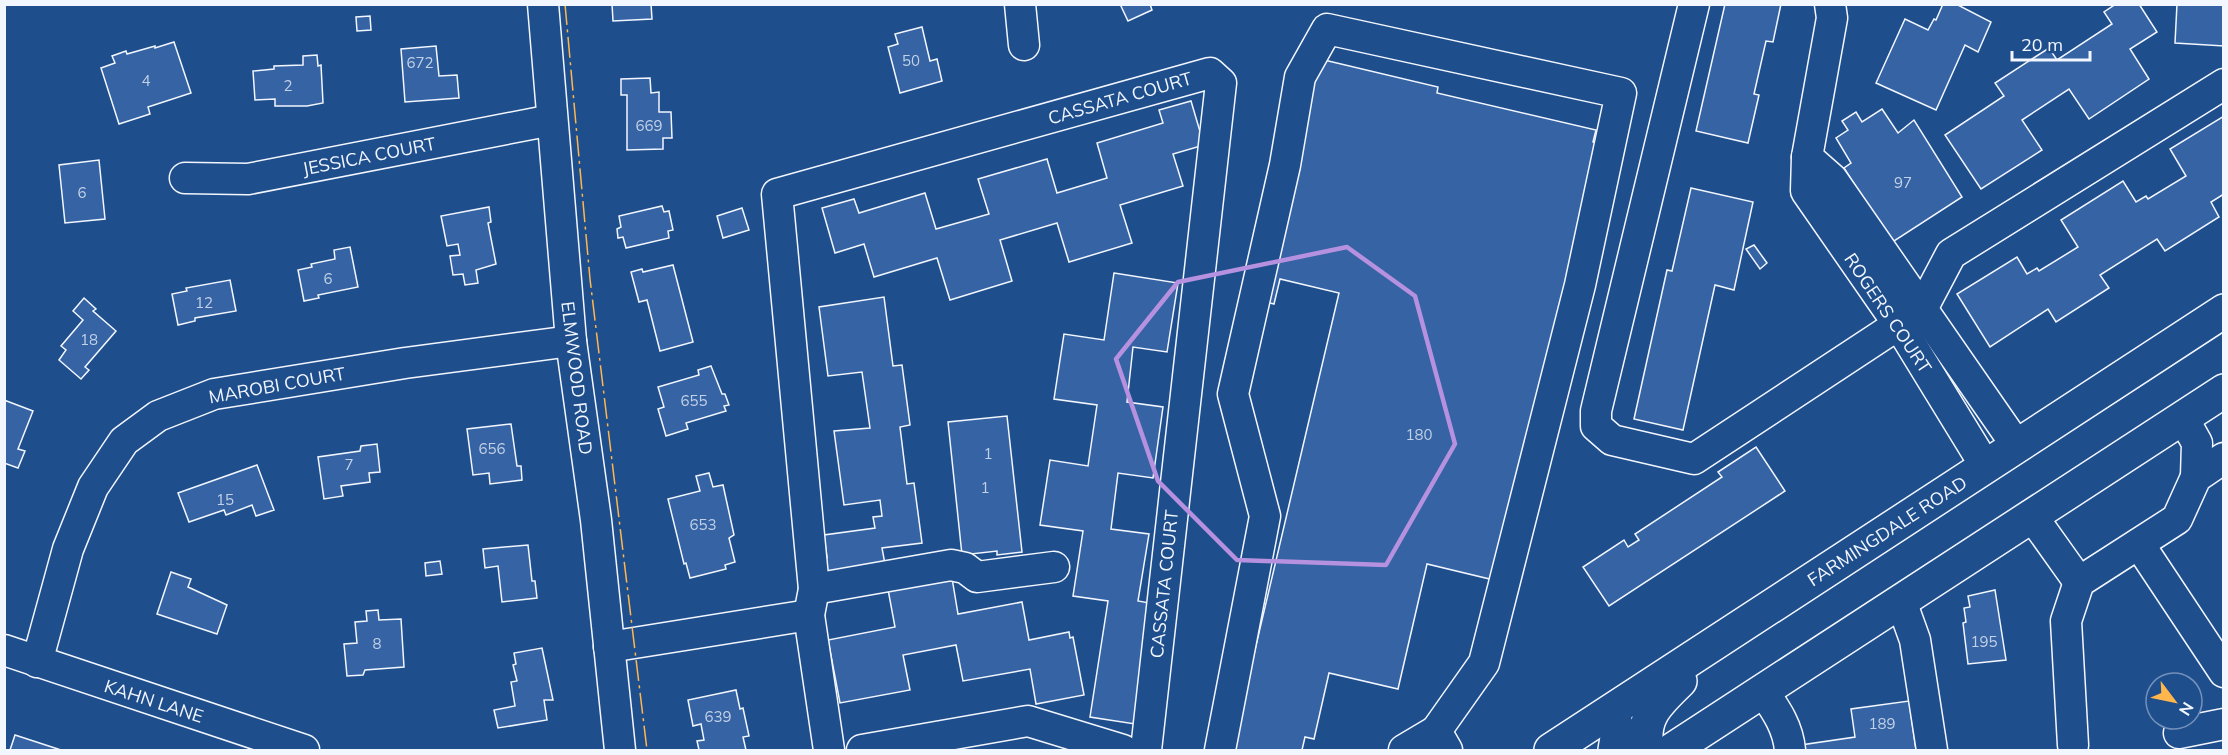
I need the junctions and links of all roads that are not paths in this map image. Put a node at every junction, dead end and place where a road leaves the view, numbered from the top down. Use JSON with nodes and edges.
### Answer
{"nodes":[{"id":1,"x":543,"y":4,"type":"edge"},
{"id":2,"x":1020,"y":4,"type":"edge"},
{"id":3,"x":1694,"y":4,"type":"edge"},
{"id":4,"x":1830,"y":4,"type":"edge"},
{"id":5,"x":1024,"y":45,"type":"dead end"},
{"id":6,"x":2223,"y":84,"type":"edge"},
{"id":7,"x":552,"y":120,"type":"junction"},
{"id":8,"x":185,"y":178,"type":"dead end"},
{"id":9,"x":2223,"y":311,"type":"edge"},
{"id":10,"x":1910,"y":317,"type":"junction"},
{"id":11,"x":571,"y":340,"type":"junction"},
{"id":12,"x":2223,"y":391,"type":"edge"},
{"id":13,"x":2183,"y":418,"type":"junction"},
{"id":14,"x":2017,"y":446,"type":"junction"},
{"id":15,"x":2223,"y":458,"type":"edge"},
{"id":16,"x":1986,"y":466,"type":"junction"},
{"id":17,"x":2196,"y":477,"type":"junction"},
{"id":18,"x":2032,"y":516,"type":"junction"},
{"id":19,"x":2139,"y":544,"type":"junction"},
{"id":20,"x":1054,"y":567,"type":"dead end"},
{"id":21,"x":2079,"y":582,"type":"junction"},
{"id":22,"x":1901,"y":601,"type":"junction"},
{"id":23,"x":811,"y":602,"type":"junction"},
{"id":24,"x":1721,"y":639,"type":"junction"},
{"id":25,"x":609,"y":647,"type":"junction"},
{"id":26,"x":4,"y":650,"type":"edge"},
{"id":27,"x":37,"y":662,"type":"junction"},
{"id":28,"x":2223,"y":672,"type":"edge"},
{"id":29,"x":1763,"y":691,"type":"junction"},
{"id":30,"x":1612,"y":711,"type":"junction"},
{"id":31,"x":2223,"y":724,"type":"edge"},
{"id":32,"x":2180,"y":733,"type":"dead end"},
{"id":33,"x":1441,"y":741,"type":"edge"},
{"id":34,"x":2073,"y":745,"type":"dead end"},
{"id":35,"x":304,"y":750,"type":"edge"},
{"id":36,"x":620,"y":750,"type":"edge"},
{"id":37,"x":829,"y":750,"type":"edge"},
{"id":38,"x":862,"y":750,"type":"edge"},
{"id":39,"x":1123,"y":750,"type":"edge"},
{"id":40,"x":1146,"y":750,"type":"edge"},
{"id":41,"x":1220,"y":750,"type":"edge"},
{"id":42,"x":1404,"y":750,"type":"edge"},
{"id":43,"x":1551,"y":750,"type":"edge"},
{"id":44,"x":1616,"y":750,"type":"edge"},
{"id":45,"x":1647,"y":750,"type":"edge"},
{"id":46,"x":1672,"y":750,"type":"edge"},
{"id":47,"x":1790,"y":750,"type":"edge"},
{"id":48,"x":1932,"y":750,"type":"edge"}],
"edges":[{"from":1,"to":7,"type":"street","name":"ELMWOOD ROAD"},
{"from":2,"to":5,"type":"street"},
{"from":3,"to":10,"type":"street"},
{"from":4,"to":10,"type":"street","name":"ROGERS COURT"},
{"from":6,"to":10,"type":"street"},
{"from":7,"to":8,"type":"street","name":"JESSICA COURT"},
{"from":7,"to":11,"type":"street","name":"ELMWOOD ROAD"},
{"from":9,"to":14,"type":"main road","name":"FARMINGDALE ROAD"},
{"from":10,"to":14,"type":"street","name":"ROGERS COURT"},
{"from":10,"to":16,"type":"street","name":"ROGERS COURT"},
{"from":11,"to":25,"type":"street","name":"ELMWOOD ROAD"},
{"from":11,"to":27,"type":"street","name":"MAROBI COURT"},
{"from":12,"to":13,"type":"main road"},
{"from":13,"to":17,"type":"street"},
{"from":13,"to":18,"type":"main road"},
{"from":14,"to":16,"type":"main road","name":"FARMINGDALE ROAD"},
{"from":15,"to":17,"type":"street"},
{"from":16,"to":24,"type":"main road","name":"FARMINGDALE ROAD"},
{"from":17,"to":19,"type":"street"},
{"from":18,"to":21,"type":"street"},
{"from":18,"to":22,"type":"main road"},
{"from":19,"to":21,"type":"street"},
{"from":19,"to":28,"type":"street"},
{"from":20,"to":23,"type":"street"},
{"from":21,"to":34,"type":"street"},
{"from":22,"to":29,"type":"main road"},
{"from":22,"to":48,"type":"street"},
{"from":23,"to":25,"type":"street"},
{"from":23,"to":37,"type":"street","name":"CASSATA COURT"},
{"from":23,"to":40,"type":"street","name":"CASSATA COURT"},
{"from":24,"to":30,"type":"main road","name":"FARMINGDALE ROAD"},
{"from":24,"to":45,"type":"main road"},
{"from":25,"to":36,"type":"street","name":"ELMWOOD ROAD"},
{"from":26,"to":27,"type":"street","name":"KAHN LANE"},
{"from":27,"to":35,"type":"street","name":"KAHN LANE"},
{"from":29,"to":46,"type":"main road"},
{"from":29,"to":47,"type":"street"},
{"from":30,"to":43,"type":"main road","name":"FARMINGDALE ROAD"},
{"from":30,"to":44,"type":"main road"},
{"from":31,"to":32,"type":"street"},
{"from":33,"to":41,"type":"street"},
{"from":33,"to":42,"type":"street"},
{"from":38,"to":39,"type":"street"}]}
